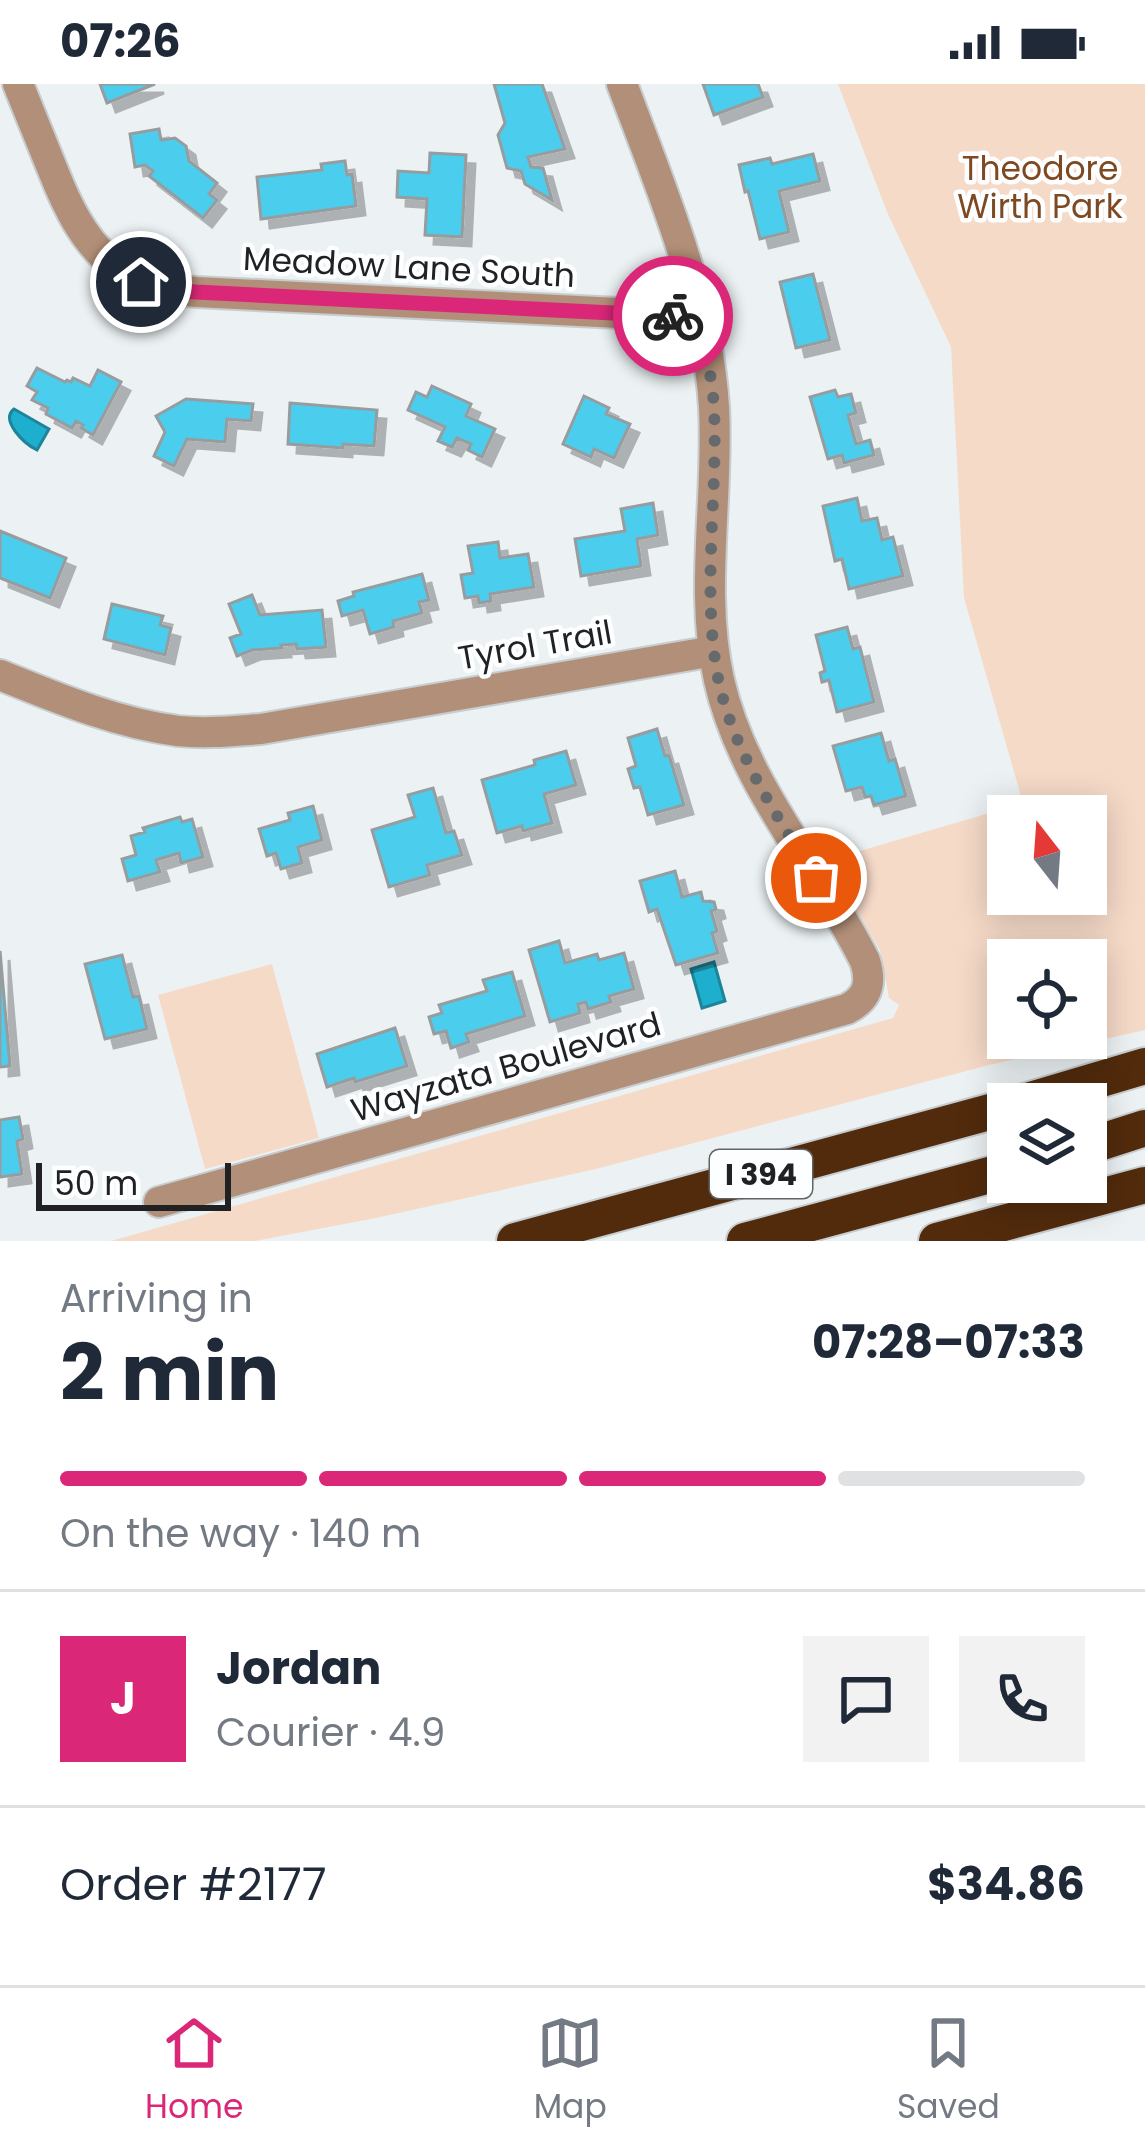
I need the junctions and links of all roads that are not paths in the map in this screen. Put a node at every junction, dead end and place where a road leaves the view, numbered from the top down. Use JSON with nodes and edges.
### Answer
{"nodes":[{"id":1,"x":18,"y":84,"type":"edge"},
{"id":2,"x":622,"y":84,"type":"edge"},
{"id":3,"x":699,"y":317,"type":"junction"},
{"id":4,"x":714,"y":651,"type":"junction"},
{"id":5,"x":0,"y":675,"type":"edge"},
{"id":6,"x":1145,"y":1066,"type":"edge"},
{"id":7,"x":1088,"y":1083,"type":"edge"},
{"id":8,"x":987,"y":1112,"type":"edge"},
{"id":9,"x":1145,"y":1128,"type":"edge"},
{"id":10,"x":1107,"y":1140,"type":"edge"},
{"id":11,"x":987,"y":1176,"type":"edge"},
{"id":12,"x":1145,"y":1185,"type":"edge"},
{"id":13,"x":1145,"y":1195,"type":"edge"},
{"id":14,"x":159,"y":1202,"type":"dead end"},
{"id":15,"x":515,"y":1241,"type":"edge"},
{"id":16,"x":745,"y":1241,"type":"edge"},
{"id":17,"x":938,"y":1241,"type":"edge"},
{"id":18,"x":1023,"y":1241,"type":"edge"}],
"edges":[{"from":1,"to":3,"type":"street","name":"Meadow Lane South"},
{"from":2,"to":3,"type":"street"},
{"from":3,"to":4,"type":"street"},
{"from":4,"to":5,"type":"street","name":"Tyrol Trail"},
{"from":4,"to":14,"type":"street","name":"Wayzata Boulevard"},
{"from":6,"to":7,"type":"highway"},
{"from":8,"to":15,"type":"highway","number":"I 394"},
{"from":9,"to":10,"type":"highway"},
{"from":11,"to":16,"type":"highway"},
{"from":12,"to":17,"type":"highway"},
{"from":13,"to":18,"type":"highway"}]}
